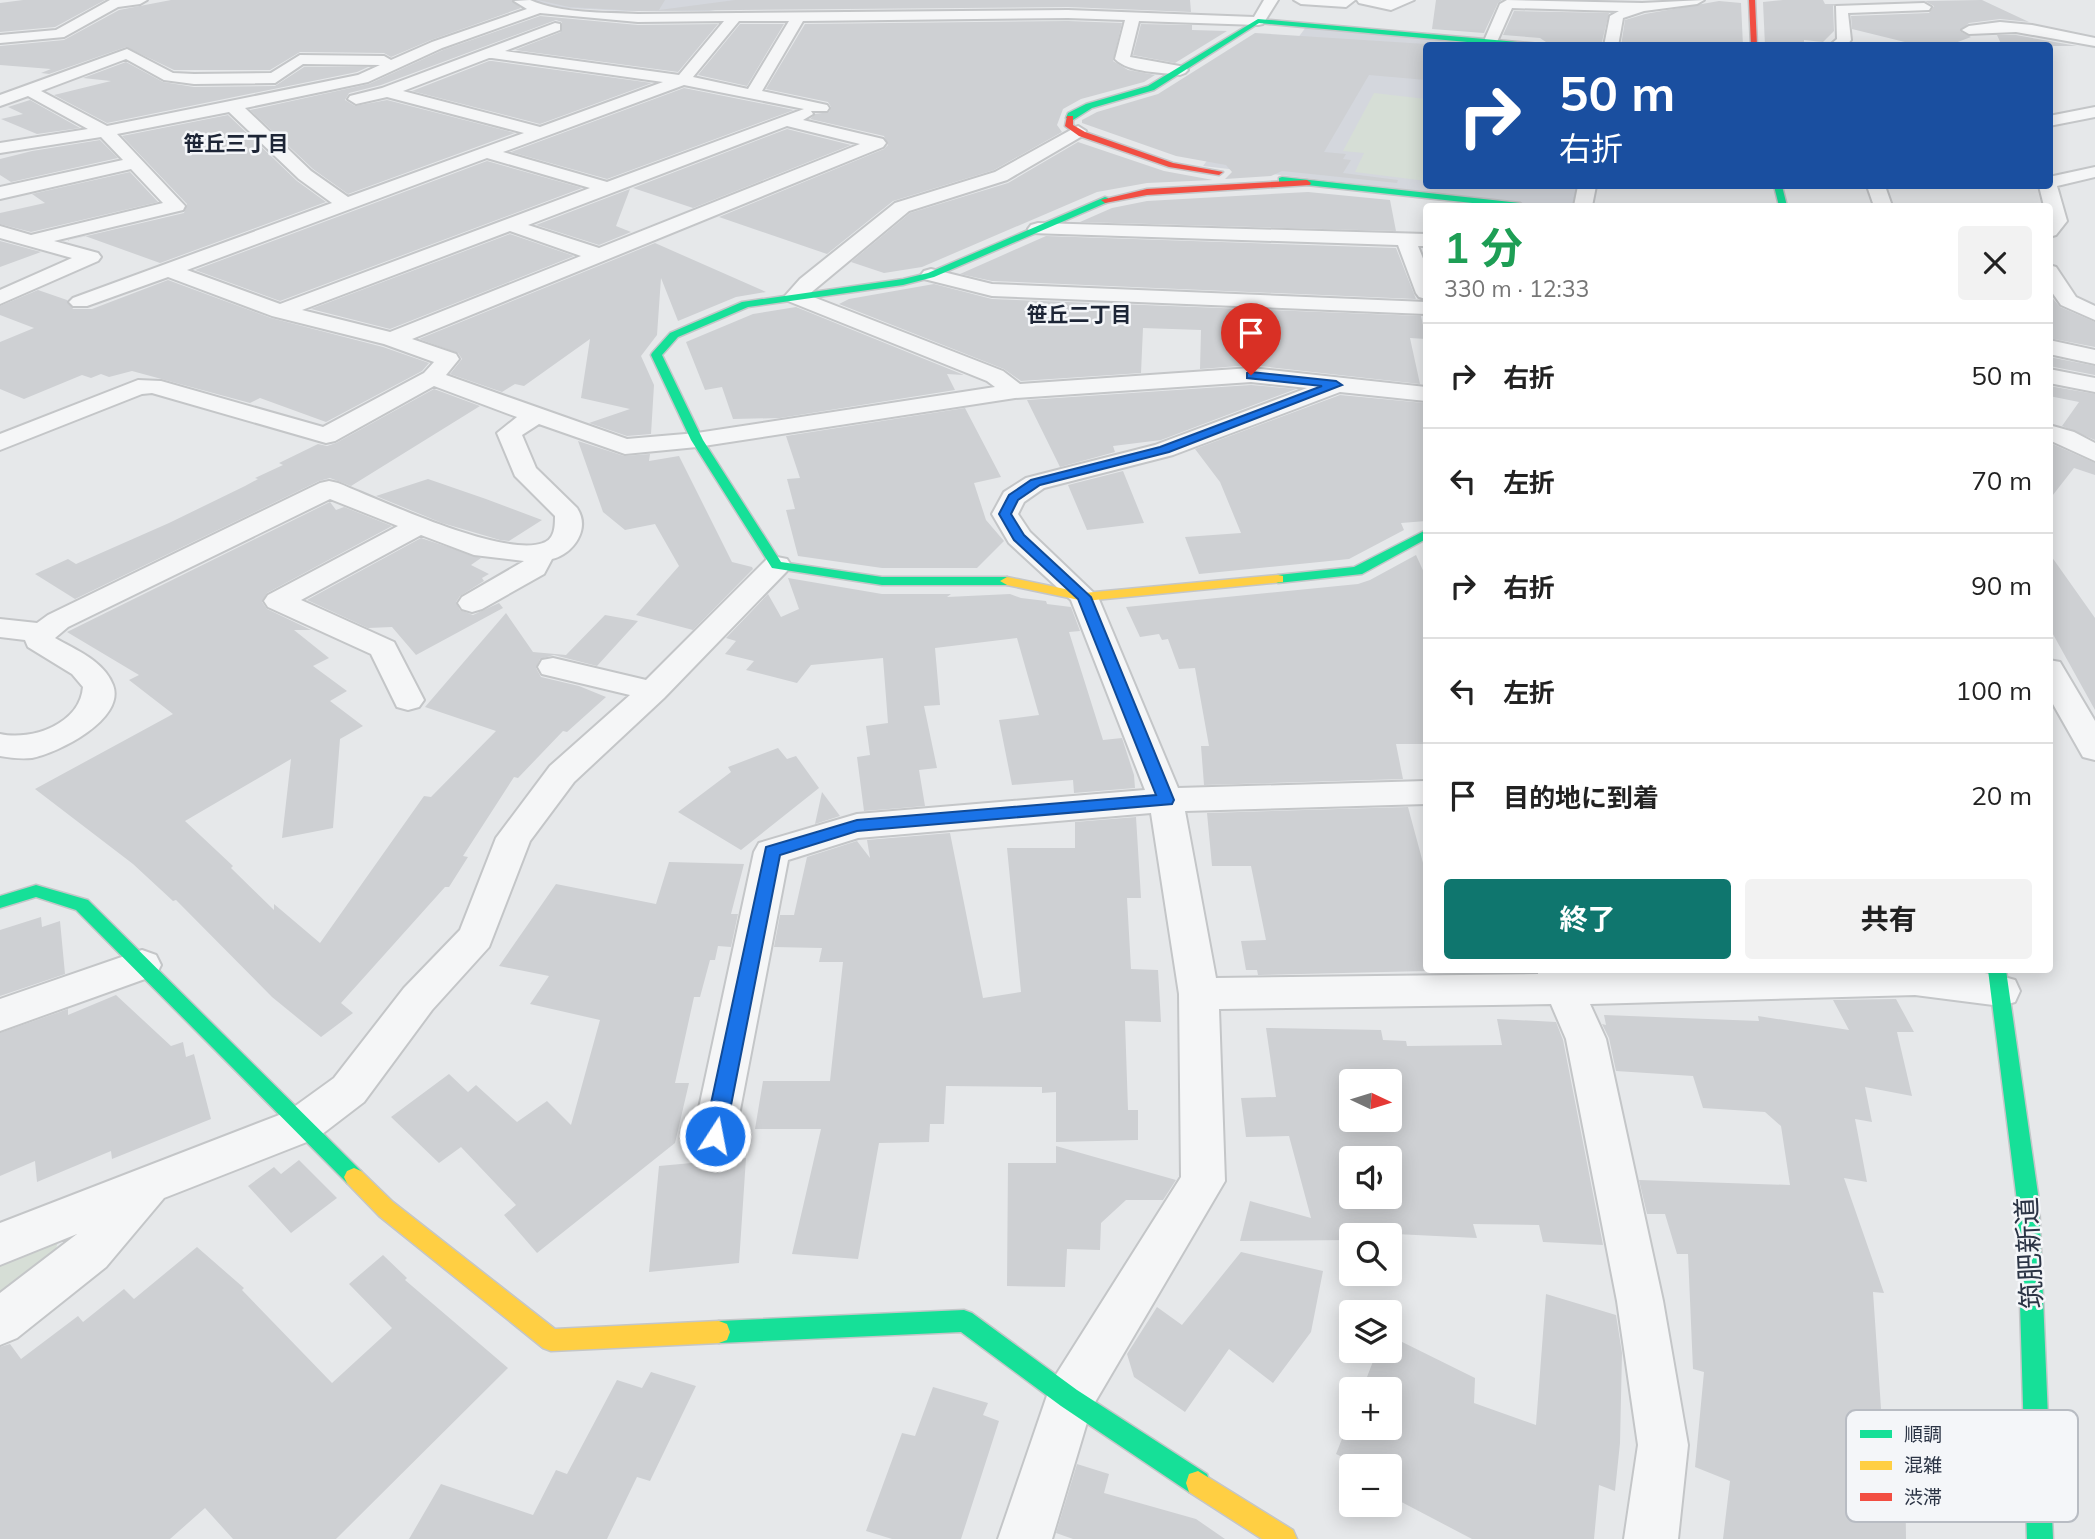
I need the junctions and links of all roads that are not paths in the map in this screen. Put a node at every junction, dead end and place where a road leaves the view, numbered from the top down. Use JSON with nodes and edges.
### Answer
{"nodes":[{"id":1,"x":140,"y":0,"type":"edge"},
{"id":2,"x":518,"y":0,"type":"edge"},
{"id":3,"x":946,"y":0,"type":"edge"},
{"id":4,"x":992,"y":0,"type":"edge"},
{"id":5,"x":1271,"y":0,"type":"edge"},
{"id":6,"x":1301,"y":0,"type":"edge"},
{"id":7,"x":1348,"y":0,"type":"edge"},
{"id":8,"x":1364,"y":0,"type":"edge"},
{"id":9,"x":1407,"y":0,"type":"edge"},
{"id":10,"x":1697,"y":0,"type":"edge"},
{"id":11,"x":1752,"y":0,"type":"edge"},
{"id":12,"x":1909,"y":0,"type":"edge"},
{"id":13,"x":1642,"y":8,"type":"junction"},
{"id":14,"x":539,"y":9,"type":"junction"},
{"id":15,"x":937,"y":13,"type":"junction"},
{"id":16,"x":982,"y":13,"type":"junction"},
{"id":17,"x":584,"y":15,"type":"junction"},
{"id":18,"x":799,"y":15,"type":"junction"},
{"id":19,"x":736,"y":16,"type":"junction"},
{"id":20,"x":1133,"y":16,"type":"junction"},
{"id":21,"x":1258,"y":21,"type":"junction"},
{"id":22,"x":1964,"y":27,"type":"joint"},
{"id":23,"x":0,"y":38,"type":"edge"},
{"id":24,"x":1491,"y":41,"type":"junction"},
{"id":25,"x":1501,"y":42,"type":"edge"},
{"id":26,"x":1612,"y":42,"type":"edge"},
{"id":27,"x":1754,"y":42,"type":"edge"},
{"id":28,"x":1841,"y":42,"type":"edge"},
{"id":29,"x":1960,"y":42,"type":"edge"},
{"id":30,"x":2095,"y":42,"type":"edge"},
{"id":31,"x":486,"y":54,"type":"junction"},
{"id":32,"x":400,"y":61,"type":"junction"},
{"id":33,"x":1180,"y":70,"type":"junction"},
{"id":34,"x":683,"y":80,"type":"junction"},
{"id":35,"x":28,"y":90,"type":"junction"},
{"id":36,"x":387,"y":92,"type":"junction"},
{"id":37,"x":753,"y":94,"type":"junction"},
{"id":38,"x":0,"y":101,"type":"edge"},
{"id":39,"x":337,"y":103,"type":"dead end"},
{"id":40,"x":233,"y":106,"type":"junction"},
{"id":41,"x":2095,"y":112,"type":"edge"},
{"id":42,"x":2073,"y":117,"type":"junction"},
{"id":43,"x":275,"y":118,"type":"dead end"},
{"id":44,"x":2053,"y":120,"type":"edge"},
{"id":45,"x":785,"y":121,"type":"junction"},
{"id":46,"x":250,"y":123,"type":"junction"},
{"id":47,"x":2095,"y":124,"type":"edge"},
{"id":48,"x":105,"y":131,"type":"junction"},
{"id":49,"x":1078,"y":131,"type":"junction"},
{"id":50,"x":541,"y":132,"type":"junction"},
{"id":51,"x":0,"y":148,"type":"edge"},
{"id":52,"x":484,"y":152,"type":"junction"},
{"id":53,"x":134,"y":163,"type":"junction"},
{"id":54,"x":2095,"y":172,"type":"edge"},
{"id":55,"x":1307,"y":183,"type":"junction"},
{"id":56,"x":2053,"y":183,"type":"edge"},
{"id":57,"x":608,"y":187,"type":"junction"},
{"id":58,"x":2050,"y":189,"type":"edge"},
{"id":59,"x":0,"y":193,"type":"edge"},
{"id":60,"x":345,"y":203,"type":"junction"},
{"id":61,"x":1492,"y":203,"type":"edge"},
{"id":62,"x":510,"y":225,"type":"junction"},
{"id":63,"x":2053,"y":226,"type":"edge"},
{"id":64,"x":1038,"y":229,"type":"junction"},
{"id":65,"x":0,"y":232,"type":"edge"},
{"id":66,"x":29,"y":240,"type":"junction"},
{"id":67,"x":1416,"y":240,"type":"edge"},
{"id":68,"x":599,"y":255,"type":"junction"},
{"id":69,"x":169,"y":270,"type":"junction"},
{"id":70,"x":931,"y":275,"type":"junction"},
{"id":71,"x":1423,"y":277,"type":"edge"},
{"id":72,"x":2053,"y":277,"type":"edge"},
{"id":73,"x":795,"y":297,"type":"junction"},
{"id":74,"x":0,"y":298,"type":"edge"},
{"id":75,"x":80,"y":302,"type":"dead end"},
{"id":76,"x":1423,"y":308,"type":"edge"},
{"id":77,"x":280,"y":311,"type":"junction"},
{"id":78,"x":2095,"y":314,"type":"edge"},
{"id":79,"x":393,"y":339,"type":"junction"},
{"id":80,"x":2053,"y":348,"type":"edge"},
{"id":81,"x":2095,"y":357,"type":"edge"},
{"id":82,"x":2053,"y":377,"type":"edge"},
{"id":83,"x":432,"y":378,"type":"junction"},
{"id":84,"x":1336,"y":385,"type":"junction"},
{"id":85,"x":2095,"y":385,"type":"edge"},
{"id":86,"x":1423,"y":387,"type":"edge"},
{"id":87,"x":1015,"y":391,"type":"junction"},
{"id":88,"x":535,"y":416,"type":"junction"},
{"id":89,"x":2053,"y":433,"type":"edge"},
{"id":90,"x":697,"y":440,"type":"junction"},
{"id":91,"x":0,"y":443,"type":"edge"},
{"id":92,"x":2095,"y":453,"type":"edge"},
{"id":93,"x":420,"y":525,"type":"junction"},
{"id":94,"x":1423,"y":538,"type":"edge"},
{"id":95,"x":542,"y":552,"type":"junction"},
{"id":96,"x":777,"y":565,"type":"junction"},
{"id":97,"x":1084,"y":597,"type":"junction"},
{"id":98,"x":472,"y":603,"type":"dead end"},
{"id":99,"x":0,"y":628,"type":"edge"},
{"id":100,"x":43,"y":633,"type":"junction"},
{"id":101,"x":553,"y":667,"type":"dead end"},
{"id":102,"x":2053,"y":676,"type":"edge"},
{"id":103,"x":653,"y":691,"type":"junction"},
{"id":104,"x":408,"y":700,"type":"dead end"},
{"id":105,"x":0,"y":745,"type":"edge"},
{"id":106,"x":2095,"y":750,"type":"edge"},
{"id":107,"x":1423,"y":792,"type":"edge"},
{"id":108,"x":1166,"y":800,"type":"junction"},
{"id":109,"x":0,"y":902,"type":"edge"},
{"id":110,"x":142,"y":965,"type":"junction"},
{"id":111,"x":1559,"y":979,"type":"edge"},
{"id":112,"x":1999,"y":980,"type":"edge"},
{"id":113,"x":1199,"y":994,"type":"junction"},
{"id":114,"x":0,"y":1015,"type":"edge"},
{"id":115,"x":302,"y":1125,"type":"junction"},
{"id":116,"x":715,"y":1136,"type":"dead end"},
{"id":117,"x":151,"y":1183,"type":"junction"},
{"id":118,"x":0,"y":1244,"type":"edge"},
{"id":119,"x":0,"y":1322,"type":"edge"},
{"id":120,"x":1069,"y":1398,"type":"junction"},
{"id":121,"x":2035,"y":1410,"type":"edge"},
{"id":122,"x":1025,"y":1539,"type":"edge"},
{"id":123,"x":1284,"y":1539,"type":"edge"},
{"id":124,"x":1651,"y":1539,"type":"edge"}],
"edges":[{"from":1,"to":23,"type":"street"},
{"from":2,"to":14,"type":"street"},
{"from":3,"to":15,"type":"street"},
{"from":4,"to":16,"type":"street"},
{"from":5,"to":21,"type":"street"},
{"from":6,"to":7,"type":"street"},
{"from":8,"to":9,"type":"street"},
{"from":10,"to":13,"type":"street"},
{"from":11,"to":27,"type":"street"},
{"from":12,"to":28,"type":"street"},
{"from":13,"to":24,"type":"street"},
{"from":13,"to":26,"type":"street"},
{"from":14,"to":17,"type":"street"},
{"from":14,"to":32,"type":"street"},
{"from":15,"to":16,"type":"street"},
{"from":15,"to":18,"type":"street"},
{"from":16,"to":20,"type":"street"},
{"from":17,"to":19,"type":"street"},
{"from":17,"to":31,"type":"street"},
{"from":18,"to":19,"type":"street"},
{"from":18,"to":37,"type":"street"},
{"from":19,"to":34,"type":"street"},
{"from":20,"to":21,"type":"street"},
{"from":20,"to":33,"type":"street"},
{"from":21,"to":24,"type":"street"},
{"from":21,"to":33,"type":"street"},
{"from":22,"to":29,"type":"street"},
{"from":22,"to":30,"type":"street"},
{"from":24,"to":25,"type":"street"},
{"from":31,"to":34,"type":"street"},
{"from":31,"to":36,"type":"street"},
{"from":32,"to":35,"type":"street"},
{"from":32,"to":40,"type":"street"},
{"from":33,"to":49,"type":"street"},
{"from":34,"to":37,"type":"street"},
{"from":34,"to":50,"type":"street"},
{"from":35,"to":38,"type":"street"},
{"from":35,"to":48,"type":"street"},
{"from":36,"to":39,"type":"street"},
{"from":36,"to":50,"type":"street"},
{"from":37,"to":45,"type":"street"},
{"from":40,"to":46,"type":"street"},
{"from":40,"to":48,"type":"street"},
{"from":41,"to":42,"type":"street"},
{"from":42,"to":44,"type":"street"},
{"from":42,"to":47,"type":"street"},
{"from":43,"to":46,"type":"street"},
{"from":45,"to":57,"type":"street"},
{"from":45,"to":68,"type":"street"},
{"from":46,"to":60,"type":"street"},
{"from":48,"to":51,"type":"street"},
{"from":48,"to":53,"type":"street"},
{"from":49,"to":55,"type":"street"},
{"from":49,"to":73,"type":"street"},
{"from":50,"to":52,"type":"street"},
{"from":52,"to":57,"type":"street"},
{"from":52,"to":60,"type":"street"},
{"from":53,"to":59,"type":"street"},
{"from":53,"to":66,"type":"street"},
{"from":54,"to":56,"type":"street"},
{"from":55,"to":61,"type":"street"},
{"from":55,"to":64,"type":"street"},
{"from":57,"to":62,"type":"street"},
{"from":58,"to":63,"type":"street"},
{"from":60,"to":69,"type":"street"},
{"from":62,"to":68,"type":"street"},
{"from":62,"to":77,"type":"street"},
{"from":64,"to":67,"type":"street"},
{"from":64,"to":70,"type":"street"},
{"from":65,"to":66,"type":"street"},
{"from":66,"to":74,"type":"street"},
{"from":67,"to":71,"type":"street"},
{"from":68,"to":79,"type":"street"},
{"from":69,"to":75,"type":"street"},
{"from":69,"to":77,"type":"street"},
{"from":70,"to":73,"type":"street"},
{"from":70,"to":76,"type":"street"},
{"from":72,"to":78,"type":"street"},
{"from":73,"to":87,"type":"street"},
{"from":73,"to":90,"type":"street"},
{"from":77,"to":79,"type":"street"},
{"from":79,"to":83,"type":"street"},
{"from":80,"to":81,"type":"street"},
{"from":82,"to":85,"type":"street"},
{"from":83,"to":88,"type":"street"},
{"from":83,"to":91,"type":"street"},
{"from":84,"to":86,"type":"street"},
{"from":84,"to":87,"type":"street"},
{"from":84,"to":97,"type":"street"},
{"from":87,"to":90,"type":"street"},
{"from":88,"to":90,"type":"street"},
{"from":88,"to":95,"type":"street"},
{"from":89,"to":92,"type":"street"},
{"from":90,"to":96,"type":"street"},
{"from":93,"to":95,"type":"street"},
{"from":93,"to":100,"type":"street"},
{"from":93,"to":104,"type":"street"},
{"from":94,"to":97,"type":"street"},
{"from":95,"to":98,"type":"street"},
{"from":96,"to":97,"type":"street"},
{"from":96,"to":103,"type":"street"},
{"from":97,"to":108,"type":"street"},
{"from":99,"to":100,"type":"street"},
{"from":100,"to":105,"type":"street"},
{"from":101,"to":103,"type":"street"},
{"from":102,"to":106,"type":"street"},
{"from":103,"to":115,"type":"street"},
{"from":107,"to":108,"type":"street"},
{"from":108,"to":113,"type":"street"},
{"from":108,"to":116,"type":"street"},
{"from":109,"to":110,"type":"street"},
{"from":110,"to":114,"type":"street"},
{"from":110,"to":115,"type":"street"},
{"from":111,"to":112,"type":"street"},
{"from":111,"to":113,"type":"street"},
{"from":111,"to":124,"type":"street"},
{"from":112,"to":121,"type":"street","name":"筑肥新道"},
{"from":113,"to":120,"type":"street"},
{"from":115,"to":117,"type":"street"},
{"from":115,"to":120,"type":"street"},
{"from":117,"to":118,"type":"street"},
{"from":117,"to":119,"type":"street"},
{"from":120,"to":122,"type":"street"},
{"from":120,"to":123,"type":"street"}]}
